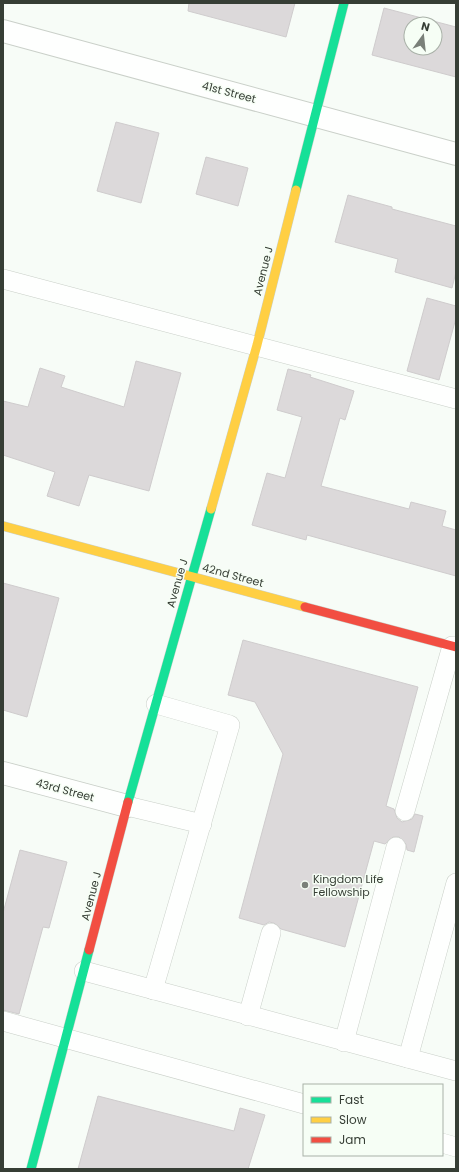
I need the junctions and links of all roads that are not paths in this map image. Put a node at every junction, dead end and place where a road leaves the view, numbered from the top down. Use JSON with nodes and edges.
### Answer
{"nodes":[{"id":1,"x":344,"y":3,"type":"edge"},
{"id":2,"x":3,"y":31,"type":"edge"},
{"id":3,"x":314,"y":115,"type":"junction"},
{"id":4,"x":456,"y":154,"type":"edge"},
{"id":5,"x":3,"y":279,"type":"edge"},
{"id":6,"x":257,"y":345,"type":"junction"},
{"id":7,"x":456,"y":399,"type":"edge"},
{"id":8,"x":3,"y":526,"type":"edge"},
{"id":9,"x":191,"y":576,"type":"junction"},
{"id":10,"x":454,"y":647,"type":"edge"},
{"id":11,"x":156,"y":704,"type":"junction"},
{"id":12,"x":3,"y":773,"type":"edge"},
{"id":13,"x":127,"y":806,"type":"junction"},
{"id":14,"x":405,"y":812,"type":"dead end"},
{"id":15,"x":202,"y":824,"type":"junction"},
{"id":16,"x":396,"y":847,"type":"dead end"},
{"id":17,"x":456,"y":883,"type":"edge"},
{"id":18,"x":271,"y":933,"type":"dead end"},
{"id":19,"x":84,"y":971,"type":"junction"},
{"id":20,"x":153,"y":990,"type":"junction"},
{"id":21,"x":248,"y":1016,"type":"junction"},
{"id":22,"x":3,"y":1021,"type":"edge"},
{"id":23,"x":66,"y":1038,"type":"junction"},
{"id":24,"x":344,"y":1042,"type":"junction"},
{"id":25,"x":408,"y":1058,"type":"junction"},
{"id":26,"x":456,"y":1071,"type":"edge"},
{"id":27,"x":303,"y":1104,"type":"edge"},
{"id":28,"x":443,"y":1143,"type":"edge"},
{"id":29,"x":456,"y":1147,"type":"edge"},
{"id":30,"x":31,"y":1169,"type":"edge"}],
"edges":[{"from":1,"to":3,"type":"street","name":"Avenue J"},
{"from":2,"to":3,"type":"street","name":"41st Street"},
{"from":3,"to":4,"type":"street","name":"41st Street"},
{"from":3,"to":6,"type":"street","name":"Avenue J"},
{"from":5,"to":6,"type":"lane"},
{"from":6,"to":7,"type":"lane"},
{"from":6,"to":9,"type":"street","name":"Avenue J"},
{"from":8,"to":9,"type":"street","name":"42nd Street"},
{"from":9,"to":10,"type":"street","name":"42nd Street"},
{"from":9,"to":11,"type":"street","name":"Avenue J"},
{"from":10,"to":14,"type":"lane"},
{"from":11,"to":13,"type":"street","name":"Avenue J"},
{"from":11,"to":15,"type":"lane"},
{"from":12,"to":13,"type":"street","name":"43rd Street"},
{"from":13,"to":15,"type":"lane"},
{"from":13,"to":19,"type":"street","name":"Avenue J"},
{"from":15,"to":20,"type":"lane"},
{"from":16,"to":24,"type":"lane"},
{"from":17,"to":25,"type":"lane"},
{"from":18,"to":21,"type":"lane"},
{"from":19,"to":20,"type":"lane"},
{"from":19,"to":23,"type":"street","name":"Avenue J"},
{"from":20,"to":21,"type":"lane"},
{"from":21,"to":24,"type":"lane"},
{"from":22,"to":23,"type":"lane"},
{"from":23,"to":27,"type":"lane"},
{"from":23,"to":30,"type":"street","name":"Avenue J"},
{"from":24,"to":25,"type":"lane"},
{"from":25,"to":26,"type":"lane"},
{"from":28,"to":29,"type":"lane"}]}
